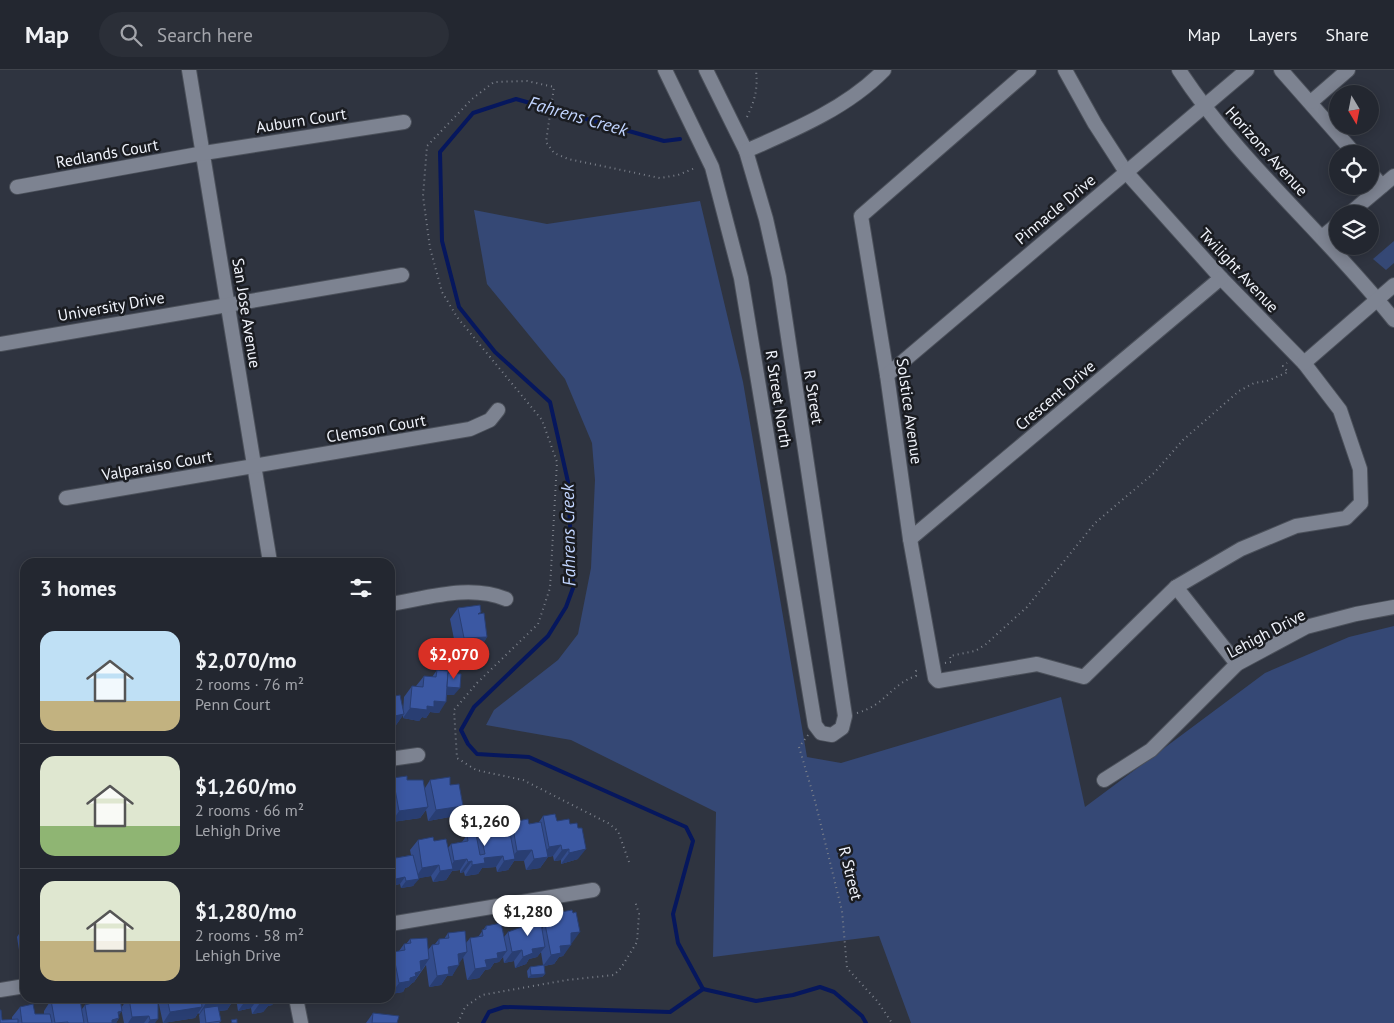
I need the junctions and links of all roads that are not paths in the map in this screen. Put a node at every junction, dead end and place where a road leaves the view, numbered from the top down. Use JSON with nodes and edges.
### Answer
{"nodes":[{"id":1,"x":189,"y":70,"type":"edge"},
{"id":2,"x":665,"y":70,"type":"edge"},
{"id":3,"x":706,"y":70,"type":"edge"},
{"id":4,"x":884,"y":70,"type":"edge"},
{"id":5,"x":1028,"y":70,"type":"edge"},
{"id":6,"x":1065,"y":70,"type":"edge"},
{"id":7,"x":1179,"y":70,"type":"edge"},
{"id":8,"x":1247,"y":70,"type":"edge"},
{"id":9,"x":1281,"y":70,"type":"edge"},
{"id":10,"x":1348,"y":70,"type":"edge"},
{"id":11,"x":1311,"y":102,"type":"junction"},
{"id":12,"x":1203,"y":107,"type":"junction"},
{"id":13,"x":404,"y":122,"type":"dead end"},
{"id":14,"x":1347,"y":145,"type":"edge"},
{"id":15,"x":746,"y":151,"type":"junction"},
{"id":16,"x":204,"y":153,"type":"junction"},
{"id":17,"x":1126,"y":172,"type":"junction"},
{"id":18,"x":1394,"y":176,"type":"edge"},
{"id":19,"x":1379,"y":182,"type":"edge"},
{"id":20,"x":1382,"y":186,"type":"junction"},
{"id":21,"x":17,"y":187,"type":"dead end"},
{"id":22,"x":1360,"y":205,"type":"edge"},
{"id":23,"x":1329,"y":231,"type":"edge"},
{"id":24,"x":1322,"y":237,"type":"junction"},
{"id":25,"x":402,"y":275,"type":"dead end"},
{"id":26,"x":1221,"y":278,"type":"junction"},
{"id":27,"x":1394,"y":285,"type":"edge"},
{"id":28,"x":1377,"y":299,"type":"junction"},
{"id":29,"x":228,"y":304,"type":"junction"},
{"id":30,"x":1394,"y":320,"type":"edge"},
{"id":31,"x":0,"y":344,"type":"edge"},
{"id":32,"x":1300,"y":359,"type":"junction"},
{"id":33,"x":887,"y":375,"type":"junction"},
{"id":34,"x":498,"y":410,"type":"dead end"},
{"id":35,"x":254,"y":466,"type":"junction"},
{"id":36,"x":66,"y":498,"type":"dead end"},
{"id":37,"x":910,"y":539,"type":"junction"},
{"id":38,"x":269,"y":558,"type":"edge"},
{"id":39,"x":1176,"y":587,"type":"junction"},
{"id":40,"x":506,"y":599,"type":"dead end"},
{"id":41,"x":395,"y":603,"type":"edge"},
{"id":42,"x":1394,"y":608,"type":"edge"},
{"id":43,"x":1237,"y":664,"type":"junction"},
{"id":44,"x":832,"y":735,"type":"joint"},
{"id":45,"x":418,"y":755,"type":"dead end"},
{"id":46,"x":395,"y":758,"type":"edge"},
{"id":47,"x":1104,"y":780,"type":"dead end"},
{"id":48,"x":593,"y":890,"type":"dead end"},
{"id":49,"x":395,"y":923,"type":"edge"},
{"id":50,"x":20,"y":986,"type":"edge"},
{"id":51,"x":0,"y":987,"type":"edge"},
{"id":52,"x":297,"y":1003,"type":"edge"},
{"id":53,"x":301,"y":1023,"type":"edge"}],
"edges":[{"from":1,"to":16,"type":"street","name":"San Jose Avenue"},
{"from":2,"to":44,"type":"street","name":"R Street North"},
{"from":3,"to":15,"type":"street","name":"R Street"},
{"from":4,"to":15,"type":"street"},
{"from":5,"to":33,"type":"street","name":"Solstice Avenue"},
{"from":6,"to":17,"type":"street","name":"Twilight Avenue"},
{"from":7,"to":12,"type":"street","name":"Horizons Avenue"},
{"from":8,"to":12,"type":"street","name":"Pinnacle Drive"},
{"from":9,"to":11,"type":"street"},
{"from":10,"to":11,"type":"street"},
{"from":11,"to":14,"type":"street"},
{"from":12,"to":17,"type":"street","name":"Pinnacle Drive"},
{"from":12,"to":24,"type":"street","name":"Horizons Avenue"},
{"from":13,"to":16,"type":"street","name":"Auburn Court"},
{"from":15,"to":44,"type":"street","name":"R Street"},
{"from":16,"to":21,"type":"street","name":"Redlands Court"},
{"from":16,"to":29,"type":"street","name":"San Jose Avenue"},
{"from":17,"to":26,"type":"street","name":"Twilight Avenue"},
{"from":17,"to":33,"type":"street","name":"Pinnacle Drive"},
{"from":18,"to":20,"type":"street"},
{"from":19,"to":20,"type":"street"},
{"from":20,"to":22,"type":"street"},
{"from":23,"to":24,"type":"street"},
{"from":24,"to":28,"type":"street","name":"Horizons Avenue"},
{"from":25,"to":29,"type":"street","name":"University Drive"},
{"from":26,"to":32,"type":"street","name":"Twilight Avenue"},
{"from":26,"to":37,"type":"street","name":"Crescent Drive"},
{"from":27,"to":28,"type":"street"},
{"from":28,"to":30,"type":"street","name":"Horizons Avenue"},
{"from":28,"to":32,"type":"street"},
{"from":29,"to":31,"type":"street","name":"University Drive"},
{"from":29,"to":35,"type":"street","name":"San Jose Avenue"},
{"from":32,"to":39,"type":"street","name":"Twilight Avenue"},
{"from":33,"to":37,"type":"street","name":"Solstice Avenue"},
{"from":34,"to":35,"type":"street","name":"Clemson Court"},
{"from":35,"to":36,"type":"street","name":"Valparaiso Court"},
{"from":35,"to":38,"type":"street","name":"San Jose Avenue"},
{"from":37,"to":39,"type":"street","name":"Solstice Avenue"},
{"from":39,"to":43,"type":"street"},
{"from":40,"to":41,"type":"street"},
{"from":42,"to":43,"type":"street","name":"Lehigh Drive"},
{"from":43,"to":47,"type":"street","name":"Lehigh Drive"},
{"from":45,"to":46,"type":"street"},
{"from":48,"to":49,"type":"street"},
{"from":50,"to":51,"type":"street"},
{"from":52,"to":53,"type":"street"}]}
